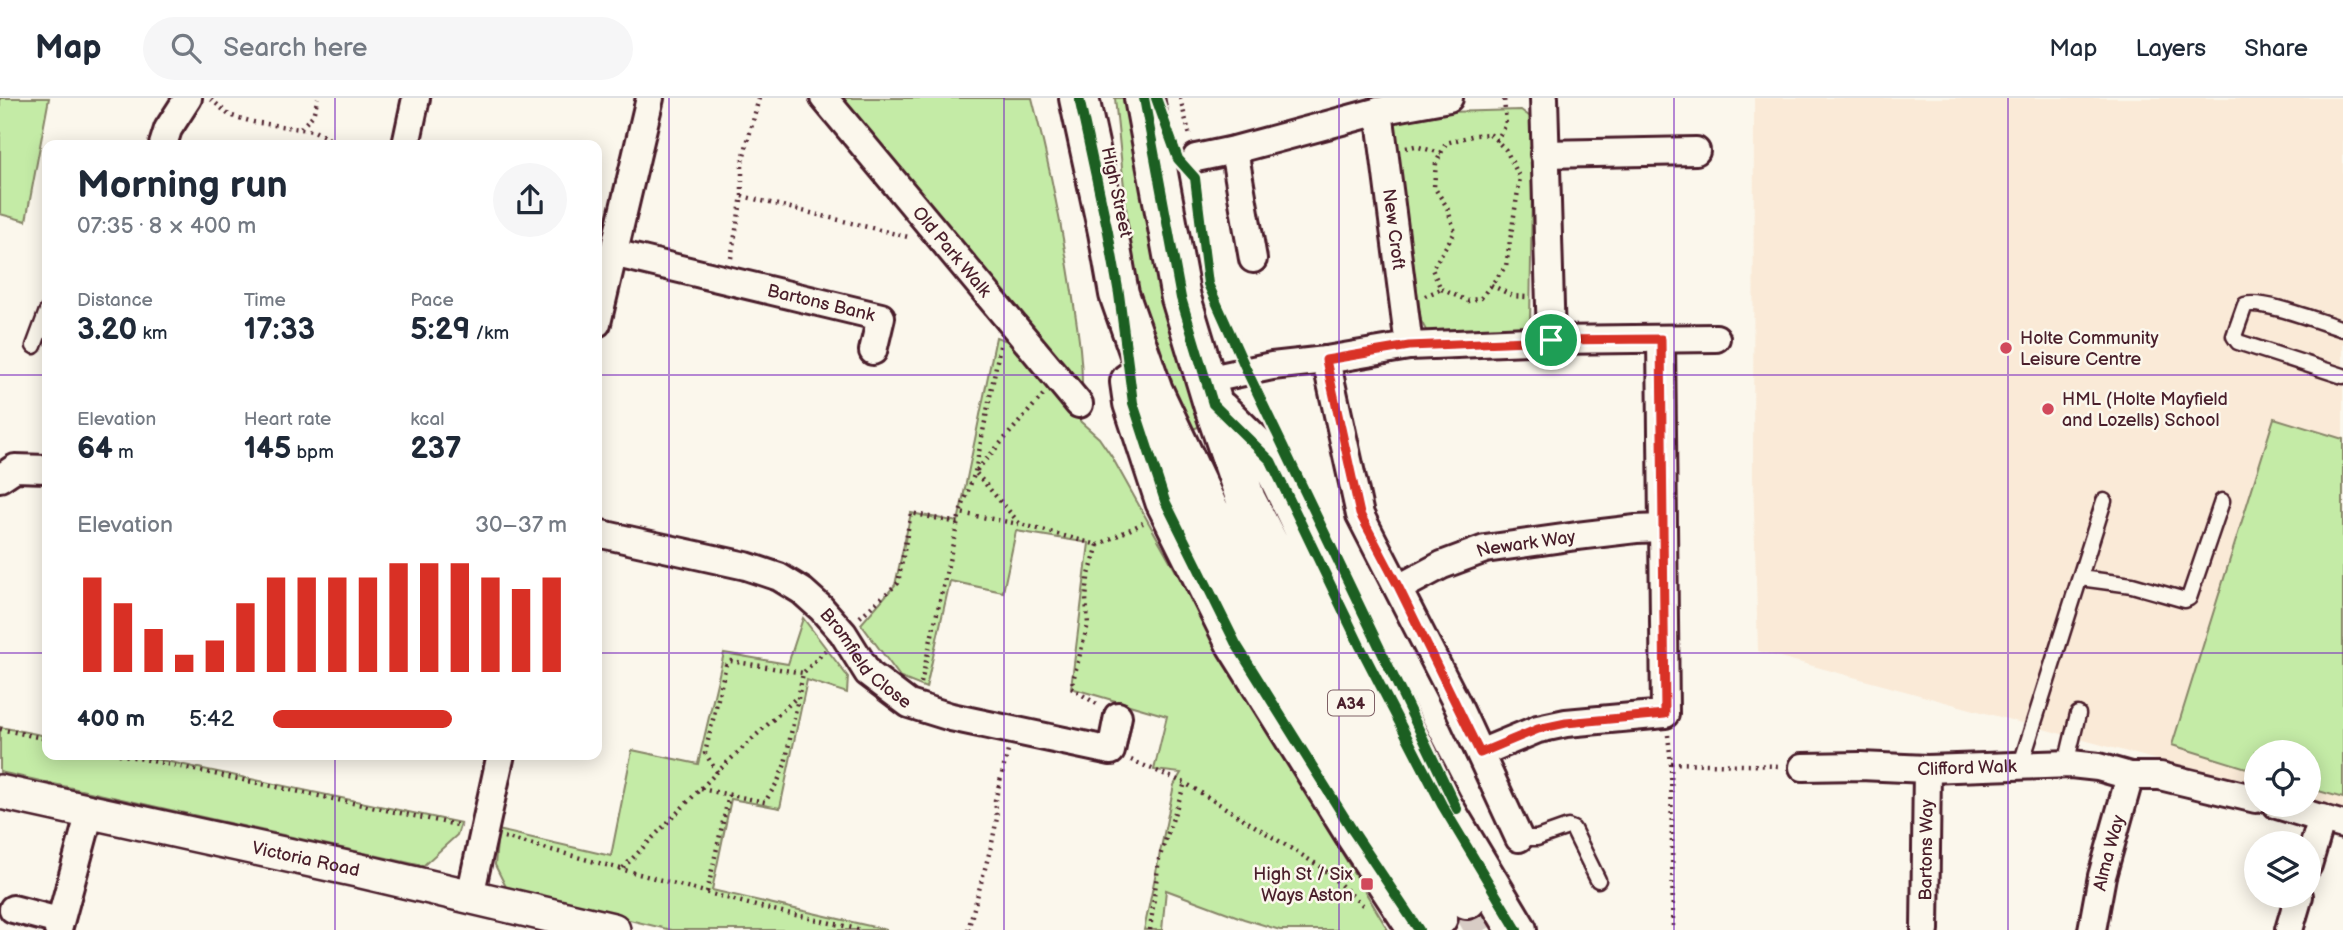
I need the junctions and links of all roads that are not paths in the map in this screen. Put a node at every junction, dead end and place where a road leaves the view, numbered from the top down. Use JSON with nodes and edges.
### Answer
{"nodes":[{"id":1,"x":188,"y":98,"type":"edge"},
{"id":2,"x":416,"y":98,"type":"edge"},
{"id":3,"x":650,"y":98,"type":"edge"},
{"id":4,"x":824,"y":98,"type":"edge"},
{"id":5,"x":1055,"y":98,"type":"edge"},
{"id":6,"x":1079,"y":98,"type":"edge"},
{"id":7,"x":1101,"y":98,"type":"edge"},
{"id":8,"x":1144,"y":98,"type":"edge"},
{"id":9,"x":1544,"y":98,"type":"edge"},
{"id":10,"x":1439,"y":99,"type":"edge"},
{"id":11,"x":1379,"y":111,"type":"junction"},
{"id":12,"x":165,"y":140,"type":"edge"},
{"id":13,"x":407,"y":140,"type":"edge"},
{"id":14,"x":1695,"y":149,"type":"dead end"},
{"id":15,"x":1234,"y":150,"type":"junction"},
{"id":16,"x":1090,"y":152,"type":"junction"},
{"id":17,"x":1544,"y":153,"type":"junction"},
{"id":18,"x":1196,"y":158,"type":"road end"},
{"id":19,"x":1108,"y":232,"type":"junction"},
{"id":20,"x":613,"y":253,"type":"junction"},
{"id":21,"x":1253,"y":259,"type":"dead end"},
{"id":22,"x":1119,"y":293,"type":"junction"},
{"id":23,"x":602,"y":301,"type":"edge"},
{"id":24,"x":42,"y":324,"type":"edge"},
{"id":25,"x":2343,"y":329,"type":"edge"},
{"id":26,"x":1716,"y":338,"type":"dead end"},
{"id":27,"x":1661,"y":339,"type":"junction"},
{"id":28,"x":1551,"y":340,"type":"junction"},
{"id":29,"x":34,"y":346,"type":"dead end"},
{"id":30,"x":1409,"y":346,"type":"junction"},
{"id":31,"x":873,"y":351,"type":"dead end"},
{"id":32,"x":1326,"y":360,"type":"junction"},
{"id":33,"x":2343,"y":376,"type":"edge"},
{"id":34,"x":1209,"y":392,"type":"junction"},
{"id":35,"x":1079,"y":404,"type":"dead end"},
{"id":36,"x":42,"y":469,"type":"edge"},
{"id":37,"x":0,"y":478,"type":"edge"},
{"id":38,"x":2104,"y":500,"type":"dead end"},
{"id":39,"x":2222,"y":502,"type":"dead end"},
{"id":40,"x":1663,"y":528,"type":"junction"},
{"id":41,"x":602,"y":534,"type":"edge"},
{"id":42,"x":2080,"y":578,"type":"junction"},
{"id":43,"x":1399,"y":588,"type":"junction"},
{"id":44,"x":2078,"y":714,"type":"dead end"},
{"id":45,"x":1118,"y":716,"type":"road end"},
{"id":46,"x":1480,"y":753,"type":"junction"},
{"id":47,"x":500,"y":760,"type":"edge"},
{"id":48,"x":2066,"y":764,"type":"junction"},
{"id":49,"x":1803,"y":767,"type":"road end"},
{"id":50,"x":2020,"y":767,"type":"junction"},
{"id":51,"x":1927,"y":769,"type":"junction"},
{"id":52,"x":2130,"y":776,"type":"junction"},
{"id":53,"x":0,"y":792,"type":"edge"},
{"id":54,"x":2244,"y":796,"type":"edge"},
{"id":55,"x":90,"y":812,"type":"junction"},
{"id":56,"x":2333,"y":821,"type":"edge"},
{"id":57,"x":1519,"y":838,"type":"joint"},
{"id":58,"x":2321,"y":842,"type":"edge"},
{"id":59,"x":1598,"y":880,"type":"dead end"},
{"id":60,"x":470,"y":896,"type":"junction"},
{"id":61,"x":2295,"y":908,"type":"edge"},
{"id":62,"x":12,"y":909,"type":"dead end"},
{"id":63,"x":1441,"y":915,"type":"edge"},
{"id":64,"x":564,"y":924,"type":"edge"},
{"id":65,"x":58,"y":925,"type":"edge"},
{"id":66,"x":613,"y":930,"type":"edge"},
{"id":67,"x":1517,"y":930,"type":"edge"},
{"id":68,"x":1925,"y":930,"type":"edge"},
{"id":69,"x":2092,"y":930,"type":"edge"},
{"id":70,"x":2289,"y":930,"type":"edge"}],
"edges":[{"from":1,"to":12,"type":"street"},
{"from":2,"to":13,"type":"street"},
{"from":3,"to":20,"type":"street"},
{"from":4,"to":35,"type":"street","name":"Old Park Walk"},
{"from":5,"to":16,"type":"highway","number":"A34"},
{"from":6,"to":16,"type":"highway","name":"High Street","number":"A34"},
{"from":7,"to":19,"type":"highway","number":"A34"},
{"from":8,"to":34,"type":"highway","number":"A34"},
{"from":9,"to":17,"type":"street"},
{"from":10,"to":11,"type":"street"},
{"from":11,"to":15,"type":"street"},
{"from":11,"to":30,"type":"street","name":"New Croft"},
{"from":14,"to":17,"type":"street"},
{"from":15,"to":18,"type":"street"},
{"from":15,"to":21,"type":"street"},
{"from":16,"to":19,"type":"highway","name":"High Street","number":"A34"},
{"from":17,"to":28,"type":"street"},
{"from":19,"to":22,"type":"highway","name":"High Street","number":"A34"},
{"from":20,"to":23,"type":"street"},
{"from":20,"to":31,"type":"street","name":"Bartons Bank"},
{"from":22,"to":63,"type":"highway","name":"High Street","number":"A34"},
{"from":22,"to":63,"type":"highway"},
{"from":24,"to":29,"type":"lane"},
{"from":25,"to":33,"type":"lane"},
{"from":26,"to":27,"type":"street"},
{"from":27,"to":28,"type":"street"},
{"from":27,"to":40,"type":"street"},
{"from":28,"to":30,"type":"street"},
{"from":30,"to":32,"type":"street"},
{"from":32,"to":34,"type":"street"},
{"from":32,"to":43,"type":"street"},
{"from":34,"to":63,"type":"highway","number":"A34"},
{"from":34,"to":67,"type":"highway"},
{"from":36,"to":37,"type":"street"},
{"from":38,"to":42,"type":"lane"},
{"from":39,"to":42,"type":"lane"},
{"from":40,"to":43,"type":"street","name":"Newark Way"},
{"from":40,"to":46,"type":"street"},
{"from":41,"to":45,"type":"street","name":"Bromfield Close"},
{"from":42,"to":50,"type":"lane"},
{"from":43,"to":46,"type":"street"},
{"from":44,"to":48,"type":"lane"},
{"from":46,"to":57,"type":"street"},
{"from":47,"to":60,"type":"street"},
{"from":48,"to":50,"type":"street","name":"Clifford Walk"},
{"from":48,"to":52,"type":"street","name":"Clifford Walk"},
{"from":49,"to":51,"type":"street","name":"Clifford Walk"},
{"from":50,"to":51,"type":"street","name":"Clifford Walk"},
{"from":51,"to":68,"type":"street","name":"Bartons Way"},
{"from":52,"to":54,"type":"street","name":"Clifford Walk"},
{"from":52,"to":69,"type":"street","name":"Alma Way"},
{"from":53,"to":55,"type":"street","name":"Victoria Road"},
{"from":55,"to":60,"type":"street","name":"Victoria Road"},
{"from":55,"to":65,"type":"street"},
{"from":56,"to":58,"type":"street"},
{"from":57,"to":59,"type":"lane"},
{"from":60,"to":64,"type":"street","name":"Victoria Road"},
{"from":61,"to":70,"type":"street"},
{"from":62,"to":65,"type":"street"},
{"from":64,"to":66,"type":"street","name":"Victoria Road"}]}
